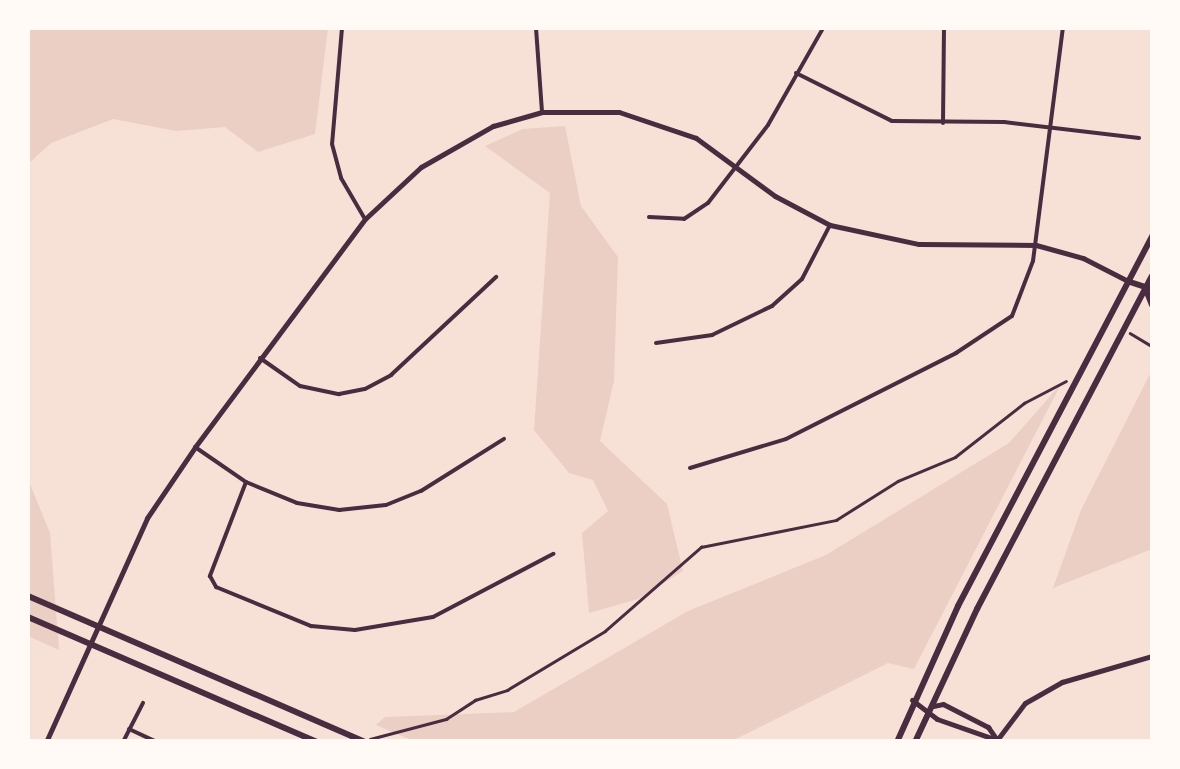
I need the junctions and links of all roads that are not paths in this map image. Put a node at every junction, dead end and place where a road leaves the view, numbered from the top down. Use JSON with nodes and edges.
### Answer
{"nodes":[{"id":1,"x":342,"y":28,"type":"edge"},
{"id":2,"x":536,"y":28,"type":"edge"},
{"id":3,"x":823,"y":28,"type":"edge"},
{"id":4,"x":944,"y":28,"type":"edge"},
{"id":5,"x":1063,"y":28,"type":"edge"},
{"id":6,"x":796,"y":73,"type":"junction"},
{"id":7,"x":542,"y":112,"type":"junction"},
{"id":8,"x":943,"y":124,"type":"junction"},
{"id":9,"x":1050,"y":125,"type":"junction"},
{"id":10,"x":1139,"y":138,"type":"dead end"},
{"id":11,"x":736,"y":164,"type":"junction"},
{"id":12,"x":649,"y":218,"type":"dead end"},
{"id":13,"x":366,"y":219,"type":"junction"},
{"id":14,"x":830,"y":225,"type":"junction"},
{"id":15,"x":1152,"y":236,"type":"edge"},
{"id":16,"x":1036,"y":246,"type":"junction"},
{"id":17,"x":1152,"y":276,"type":"edge"},
{"id":18,"x":496,"y":277,"type":"dead end"},
{"id":19,"x":1130,"y":282,"type":"junction"},
{"id":20,"x":1149,"y":289,"type":"edge"},
{"id":21,"x":1152,"y":305,"type":"edge"},
{"id":22,"x":656,"y":343,"type":"dead end"},
{"id":23,"x":260,"y":358,"type":"junction"},
{"id":24,"x":504,"y":439,"type":"dead end"},
{"id":25,"x":195,"y":447,"type":"junction"},
{"id":26,"x":690,"y":468,"type":"dead end"},
{"id":27,"x":246,"y":482,"type":"junction"},
{"id":28,"x":554,"y":554,"type":"dead end"},
{"id":29,"x":28,"y":596,"type":"edge"},
{"id":30,"x":28,"y":617,"type":"edge"},
{"id":31,"x":97,"y":626,"type":"junction"},
{"id":32,"x":89,"y":645,"type":"junction"},
{"id":33,"x":1152,"y":656,"type":"edge"},
{"id":34,"x":912,"y":700,"type":"junction"},
{"id":35,"x":143,"y":703,"type":"dead end"},
{"id":36,"x":928,"y":708,"type":"junction"},
{"id":37,"x":129,"y":730,"type":"junction"},
{"id":38,"x":365,"y":741,"type":"edge"},
{"id":39,"x":997,"y":741,"type":"edge"},
{"id":40,"x":46,"y":742,"type":"edge"},
{"id":41,"x":123,"y":742,"type":"edge"},
{"id":42,"x":157,"y":742,"type":"edge"},
{"id":43,"x":317,"y":742,"type":"edge"},
{"id":44,"x":896,"y":742,"type":"edge"},
{"id":45,"x":915,"y":742,"type":"edge"}],
"edges":[{"from":1,"to":13,"type":"street"},
{"from":2,"to":7,"type":"street"},
{"from":3,"to":6,"type":"street"},
{"from":4,"to":8,"type":"street"},
{"from":5,"to":9,"type":"street"},
{"from":6,"to":8,"type":"street"},
{"from":6,"to":11,"type":"street"},
{"from":7,"to":11,"type":"street"},
{"from":7,"to":13,"type":"street"},
{"from":8,"to":9,"type":"street"},
{"from":9,"to":10,"type":"street"},
{"from":9,"to":16,"type":"street"},
{"from":11,"to":12,"type":"street"},
{"from":11,"to":14,"type":"street"},
{"from":13,"to":23,"type":"street"},
{"from":14,"to":16,"type":"street"},
{"from":14,"to":22,"type":"street"},
{"from":15,"to":19,"type":"main road"},
{"from":16,"to":19,"type":"street"},
{"from":16,"to":26,"type":"street"},
{"from":17,"to":20,"type":"main road"},
{"from":18,"to":23,"type":"street"},
{"from":19,"to":20,"type":"main road"},
{"from":19,"to":34,"type":"main road"},
{"from":20,"to":21,"type":"main road"},
{"from":20,"to":36,"type":"main road"},
{"from":23,"to":25,"type":"street"},
{"from":24,"to":27,"type":"street"},
{"from":25,"to":27,"type":"street"},
{"from":25,"to":31,"type":"street"},
{"from":27,"to":28,"type":"street"},
{"from":29,"to":31,"type":"main road"},
{"from":30,"to":32,"type":"main road"},
{"from":31,"to":32,"type":"street"},
{"from":31,"to":38,"type":"main road"},
{"from":32,"to":40,"type":"street"},
{"from":32,"to":43,"type":"main road"},
{"from":33,"to":39,"type":"street"},
{"from":34,"to":36,"type":"street"},
{"from":34,"to":44,"type":"main road"},
{"from":35,"to":37,"type":"street"},
{"from":36,"to":39,"type":"street"},
{"from":36,"to":39,"type":"street"},
{"from":36,"to":45,"type":"main road"},
{"from":37,"to":41,"type":"street"},
{"from":37,"to":42,"type":"street"}]}
